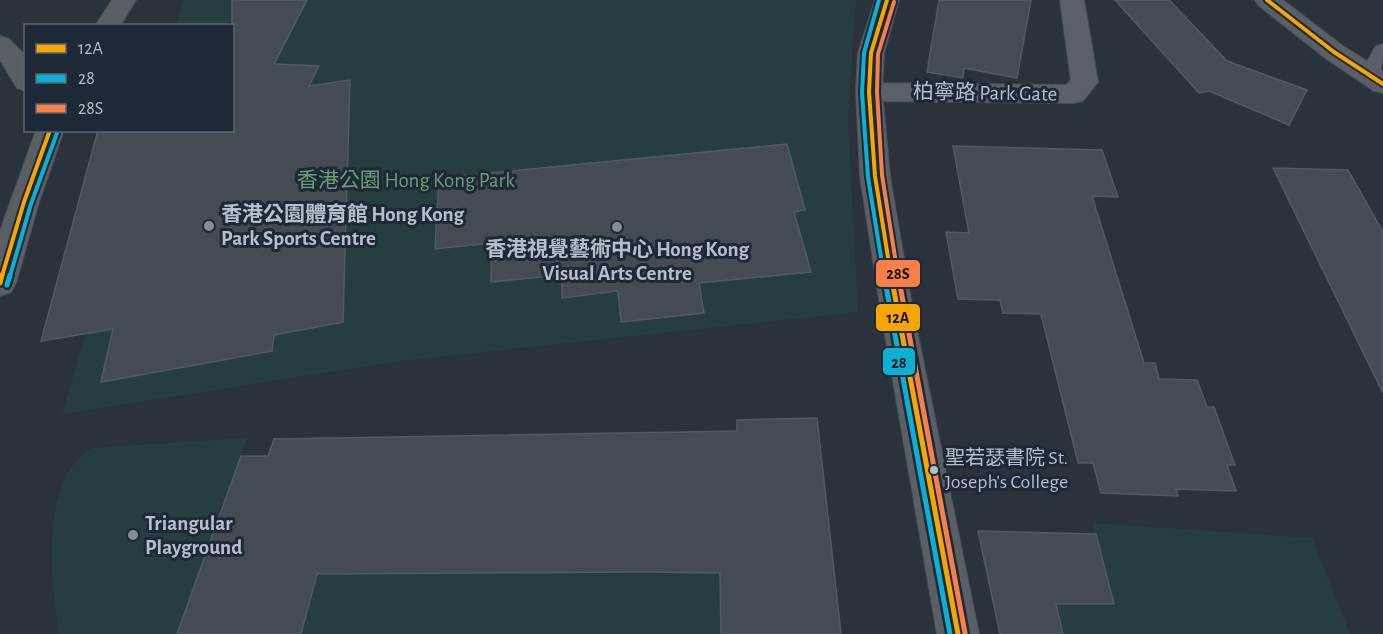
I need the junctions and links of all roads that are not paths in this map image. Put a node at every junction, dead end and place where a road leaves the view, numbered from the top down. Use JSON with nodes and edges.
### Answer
{"nodes":[{"id":1,"x":124,"y":0,"type":"edge"},
{"id":2,"x":887,"y":0,"type":"edge"},
{"id":3,"x":1072,"y":0,"type":"edge"},
{"id":4,"x":1267,"y":0,"type":"edge"},
{"id":5,"x":108,"y":24,"type":"edge"},
{"id":6,"x":0,"y":45,"type":"edge"},
{"id":7,"x":1383,"y":50,"type":"edge"},
{"id":8,"x":24,"y":78,"type":"edge"},
{"id":9,"x":1376,"y":80,"type":"edge"},
{"id":10,"x":869,"y":92,"type":"junction"},
{"id":11,"x":48,"y":132,"type":"edge"},
{"id":12,"x":0,"y":283,"type":"edge"},
{"id":13,"x":958,"y":634,"type":"edge"}],
"edges":[{"from":1,"to":5,"type":"street"},
{"from":2,"to":10,"type":"street"},
{"from":3,"to":10,"type":"street","name":"柏寧路 Park Gate"},
{"from":4,"to":9,"type":"street"},
{"from":6,"to":8,"type":"street"},
{"from":7,"to":9,"type":"lane"},
{"from":10,"to":13,"type":"street"},
{"from":11,"to":12,"type":"street"}]}
